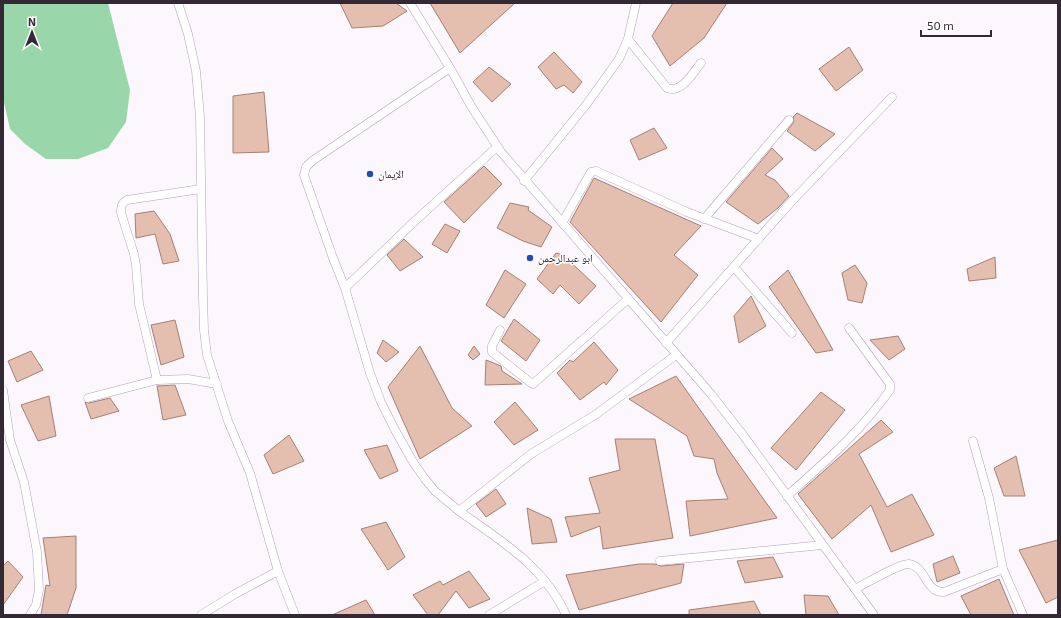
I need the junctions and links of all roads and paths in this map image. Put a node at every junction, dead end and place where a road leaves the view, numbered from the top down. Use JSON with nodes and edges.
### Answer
{"nodes":[{"id":1,"x":178,"y":3,"type":"edge"},
{"id":2,"x":410,"y":3,"type":"edge"},
{"id":3,"x":636,"y":3,"type":"edge"},
{"id":4,"x":628,"y":39,"type":"junction"},
{"id":5,"x":701,"y":62,"type":"dead end"},
{"id":6,"x":450,"y":68,"type":"junction"},
{"id":7,"x":892,"y":97,"type":"dead end"},
{"id":8,"x":789,"y":120,"type":"dead end"},
{"id":9,"x":497,"y":147,"type":"junction"},
{"id":10,"x":524,"y":181,"type":"junction"},
{"id":11,"x":200,"y":189,"type":"junction"},
{"id":12,"x":704,"y":219,"type":"junction"},
{"id":13,"x":562,"y":222,"type":"junction"},
{"id":14,"x":759,"y":239,"type":"junction"},
{"id":15,"x":734,"y":267,"type":"junction"},
{"id":16,"x":345,"y":288,"type":"junction"},
{"id":17,"x":628,"y":299,"type":"junction"},
{"id":18,"x":849,"y":328,"type":"dead end"},
{"id":19,"x":500,"y":330,"type":"dead end"},
{"id":20,"x":792,"y":333,"type":"dead end"},
{"id":21,"x":666,"y":343,"type":"junction"},
{"id":22,"x":676,"y":355,"type":"junction"},
{"id":23,"x":158,"y":380,"type":"junction"},
{"id":24,"x":217,"y":384,"type":"junction"},
{"id":25,"x":3,"y":390,"type":"edge"},
{"id":26,"x":88,"y":398,"type":"dead end"},
{"id":27,"x":973,"y":441,"type":"dead end"},
{"id":28,"x":786,"y":496,"type":"junction"},
{"id":29,"x":459,"y":511,"type":"junction"},
{"id":30,"x":822,"y":545,"type":"junction"},
{"id":31,"x":660,"y":561,"type":"dead end"},
{"id":32,"x":1003,"y":569,"type":"junction"},
{"id":33,"x":278,"y":571,"type":"junction"},
{"id":34,"x":544,"y":581,"type":"junction"},
{"id":35,"x":855,"y":589,"type":"junction"},
{"id":36,"x":30,"y":615,"type":"edge"},
{"id":37,"x":201,"y":615,"type":"edge"},
{"id":38,"x":295,"y":615,"type":"edge"},
{"id":39,"x":489,"y":615,"type":"edge"},
{"id":40,"x":566,"y":615,"type":"edge"},
{"id":41,"x":874,"y":615,"type":"edge"},
{"id":42,"x":1023,"y":615,"type":"edge"}],
"edges":[{"from":1,"to":11,"type":"street"},
{"from":2,"to":6,"type":"street"},
{"from":3,"to":4,"type":"street"},
{"from":4,"to":5,"type":"street"},
{"from":4,"to":10,"type":"street"},
{"from":6,"to":9,"type":"street"},
{"from":6,"to":16,"type":"street"},
{"from":7,"to":14,"type":"street"},
{"from":8,"to":12,"type":"street"},
{"from":9,"to":10,"type":"street"},
{"from":9,"to":16,"type":"street"},
{"from":10,"to":13,"type":"street"},
{"from":11,"to":23,"type":"street"},
{"from":11,"to":24,"type":"street"},
{"from":12,"to":13,"type":"street"},
{"from":12,"to":14,"type":"street"},
{"from":13,"to":17,"type":"street"},
{"from":14,"to":15,"type":"street"},
{"from":15,"to":20,"type":"street"},
{"from":15,"to":21,"type":"street"},
{"from":16,"to":29,"type":"street"},
{"from":17,"to":19,"type":"street"},
{"from":17,"to":21,"type":"street"},
{"from":18,"to":28,"type":"street"},
{"from":21,"to":22,"type":"street"},
{"from":22,"to":28,"type":"street"},
{"from":22,"to":29,"type":"street"},
{"from":23,"to":24,"type":"street"},
{"from":23,"to":26,"type":"street"},
{"from":24,"to":33,"type":"street"},
{"from":25,"to":36,"type":"street"},
{"from":27,"to":32,"type":"street"},
{"from":28,"to":30,"type":"street"},
{"from":29,"to":34,"type":"street"},
{"from":30,"to":31,"type":"street"},
{"from":30,"to":35,"type":"street"},
{"from":32,"to":35,"type":"street"},
{"from":32,"to":42,"type":"street"},
{"from":33,"to":37,"type":"street"},
{"from":33,"to":38,"type":"street"},
{"from":34,"to":39,"type":"street"},
{"from":34,"to":40,"type":"street"},
{"from":35,"to":41,"type":"street"}]}
